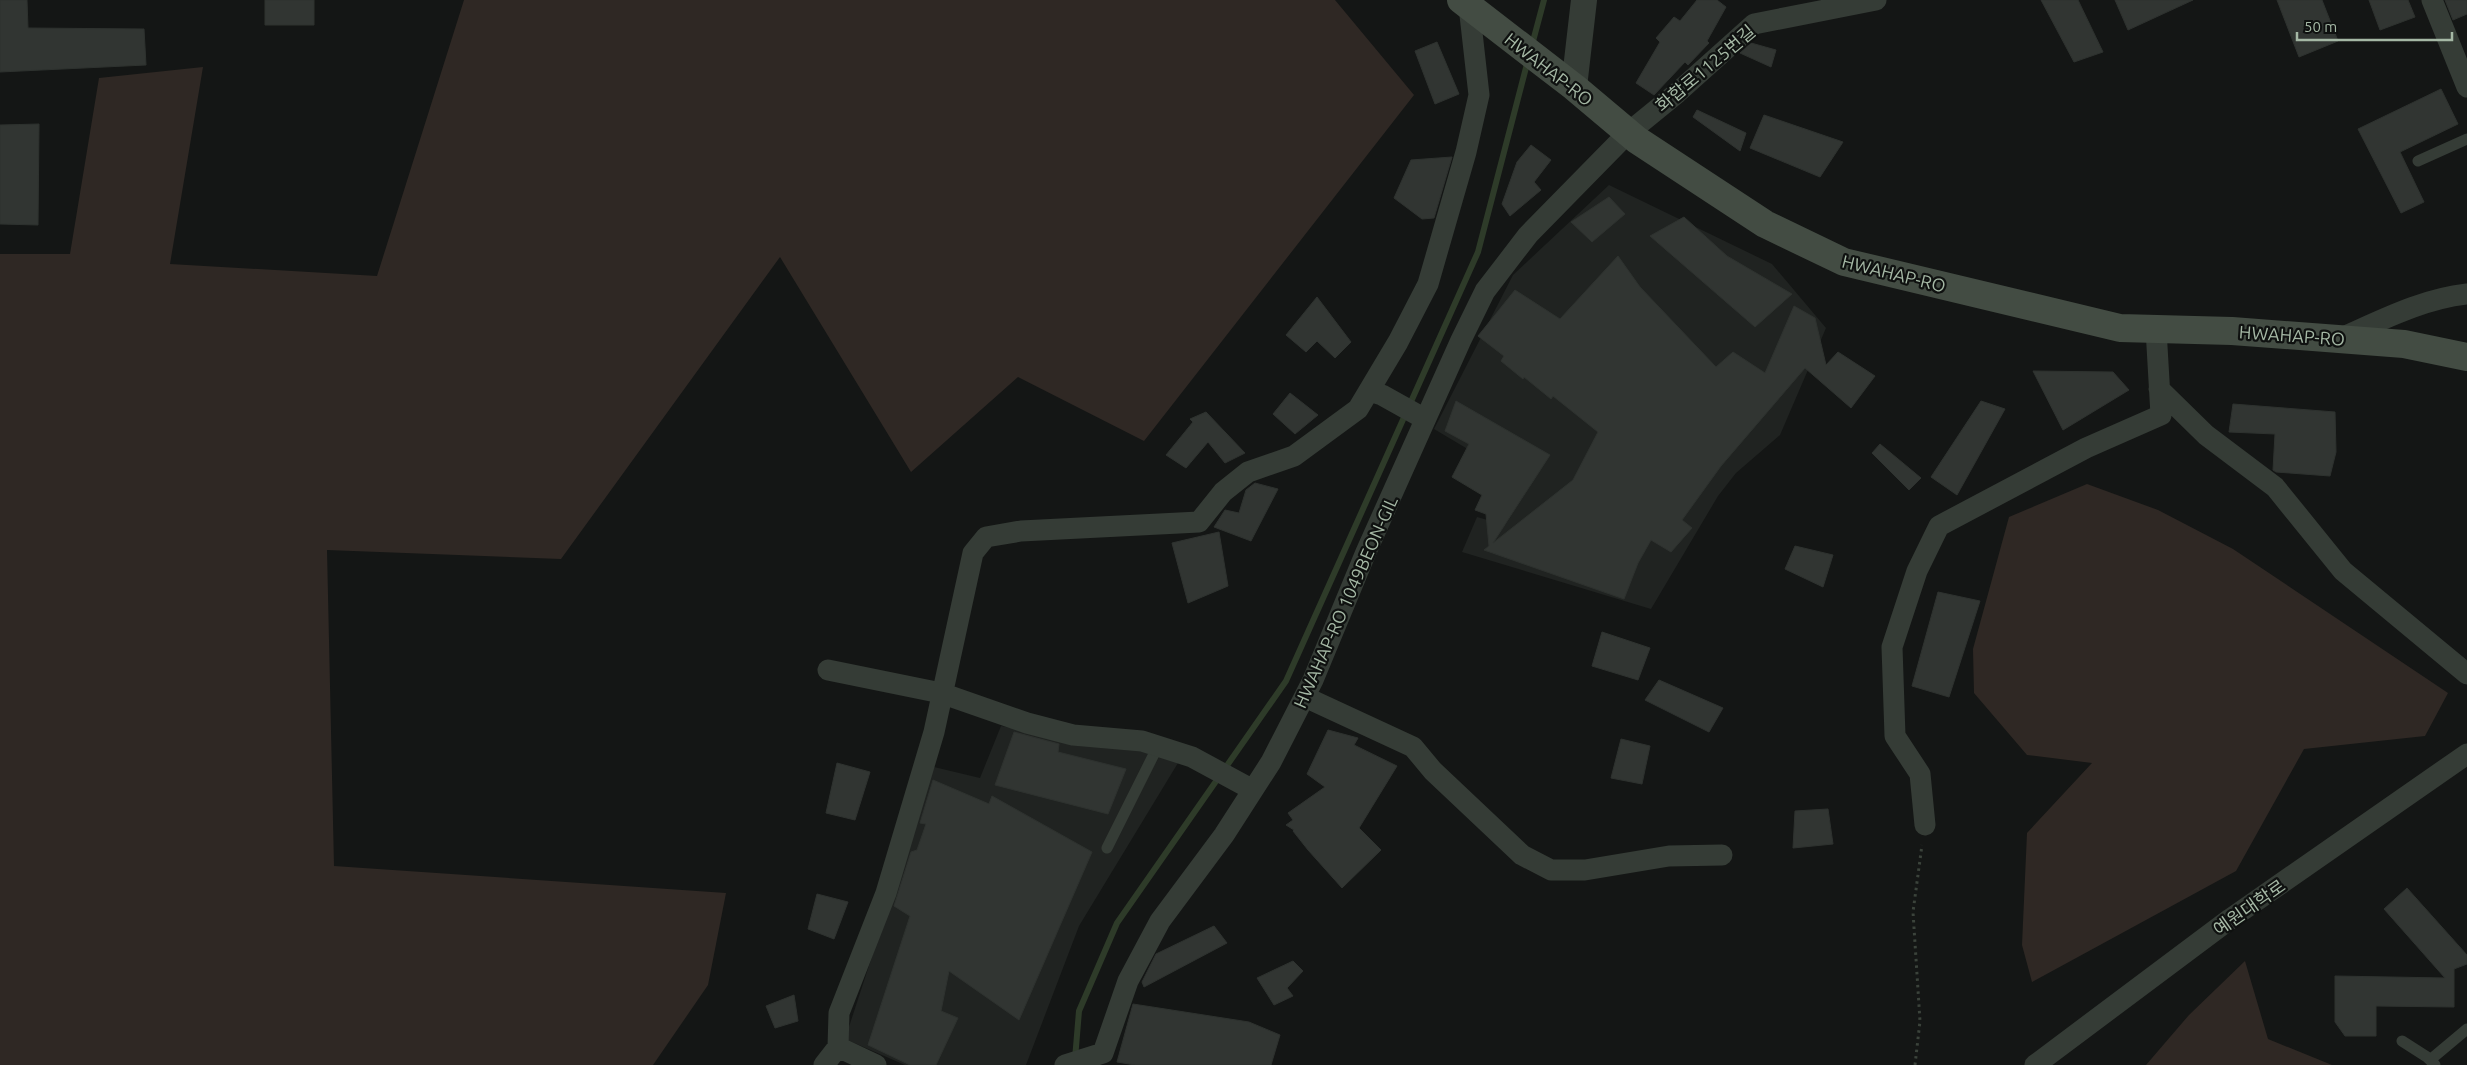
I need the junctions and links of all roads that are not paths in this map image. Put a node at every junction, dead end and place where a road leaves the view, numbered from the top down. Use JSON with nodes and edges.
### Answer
{"nodes":[{"id":1,"x":1584,"y":0,"type":"edge"},
{"id":2,"x":1876,"y":0,"type":"edge"},
{"id":3,"x":2432,"y":0,"type":"edge"},
{"id":4,"x":1465,"y":3,"type":"edge"},
{"id":5,"x":1574,"y":87,"type":"junction"},
{"id":6,"x":2467,"y":87,"type":"edge"},
{"id":7,"x":1628,"y":133,"type":"junction"},
{"id":8,"x":2467,"y":139,"type":"edge"},
{"id":9,"x":2418,"y":161,"type":"dead end"},
{"id":10,"x":2467,"y":294,"type":"edge"},
{"id":11,"x":2156,"y":329,"type":"junction"},
{"id":12,"x":2340,"y":339,"type":"junction"},
{"id":13,"x":2467,"y":358,"type":"edge"},
{"id":14,"x":2159,"y":389,"type":"junction"},
{"id":15,"x":1376,"y":393,"type":"junction"},
{"id":16,"x":1422,"y":418,"type":"junction"},
{"id":17,"x":828,"y":670,"type":"dead end"},
{"id":18,"x":2467,"y":674,"type":"edge"},
{"id":19,"x":941,"y":693,"type":"junction"},
{"id":20,"x":1305,"y":697,"type":"junction"},
{"id":21,"x":1158,"y":746,"type":"junction"},
{"id":22,"x":2467,"y":754,"type":"edge"},
{"id":23,"x":1253,"y":790,"type":"junction"},
{"id":24,"x":1925,"y":825,"type":"road end"},
{"id":25,"x":1107,"y":848,"type":"dead end"},
{"id":26,"x":1722,"y":856,"type":"dead end"},
{"id":27,"x":2467,"y":1029,"type":"edge"},
{"id":28,"x":2402,"y":1041,"type":"dead end"},
{"id":29,"x":838,"y":1047,"type":"junction"},
{"id":30,"x":1084,"y":1061,"type":"edge"},
{"id":31,"x":2432,"y":1063,"type":"edge"},
{"id":32,"x":824,"y":1065,"type":"edge"},
{"id":33,"x":876,"y":1065,"type":"edge"},
{"id":34,"x":2035,"y":1065,"type":"edge"}],
"edges":[{"from":1,"to":5,"type":"street"},
{"from":2,"to":7,"type":"street","name":"화합로1125번길"},
{"from":3,"to":6,"type":"street"},
{"from":4,"to":5,"type":"main road","name":"HWAHAP-RO"},
{"from":4,"to":15,"type":"street"},
{"from":5,"to":7,"type":"main road","name":"HWAHAP-RO"},
{"from":7,"to":11,"type":"main road","name":"HWAHAP-RO"},
{"from":7,"to":16,"type":"street","name":"HWAHAP-RO 1049BEON-GIL"},
{"from":8,"to":9,"type":"lane"},
{"from":10,"to":12,"type":"street"},
{"from":11,"to":12,"type":"main road","name":"HWAHAP-RO"},
{"from":11,"to":14,"type":"street"},
{"from":12,"to":13,"type":"main road","name":"HWAHAP-RO"},
{"from":14,"to":18,"type":"street"},
{"from":14,"to":24,"type":"street"},
{"from":15,"to":16,"type":"street"},
{"from":15,"to":19,"type":"street"},
{"from":16,"to":20,"type":"street","name":"HWAHAP-RO 1049BEON-GIL"},
{"from":17,"to":19,"type":"street"},
{"from":19,"to":21,"type":"street"},
{"from":19,"to":29,"type":"street"},
{"from":20,"to":23,"type":"street","name":"HWAHAP-RO 1049BEON-GIL"},
{"from":20,"to":26,"type":"street"},
{"from":21,"to":23,"type":"street"},
{"from":21,"to":25,"type":"lane"},
{"from":22,"to":34,"type":"street","name":"예원대학로"},
{"from":23,"to":30,"type":"street","name":"HWAHAP-RO 1049BEON-GIL"},
{"from":27,"to":31,"type":"lane"},
{"from":28,"to":31,"type":"lane"},
{"from":29,"to":32,"type":"street"},
{"from":29,"to":33,"type":"street"}]}
